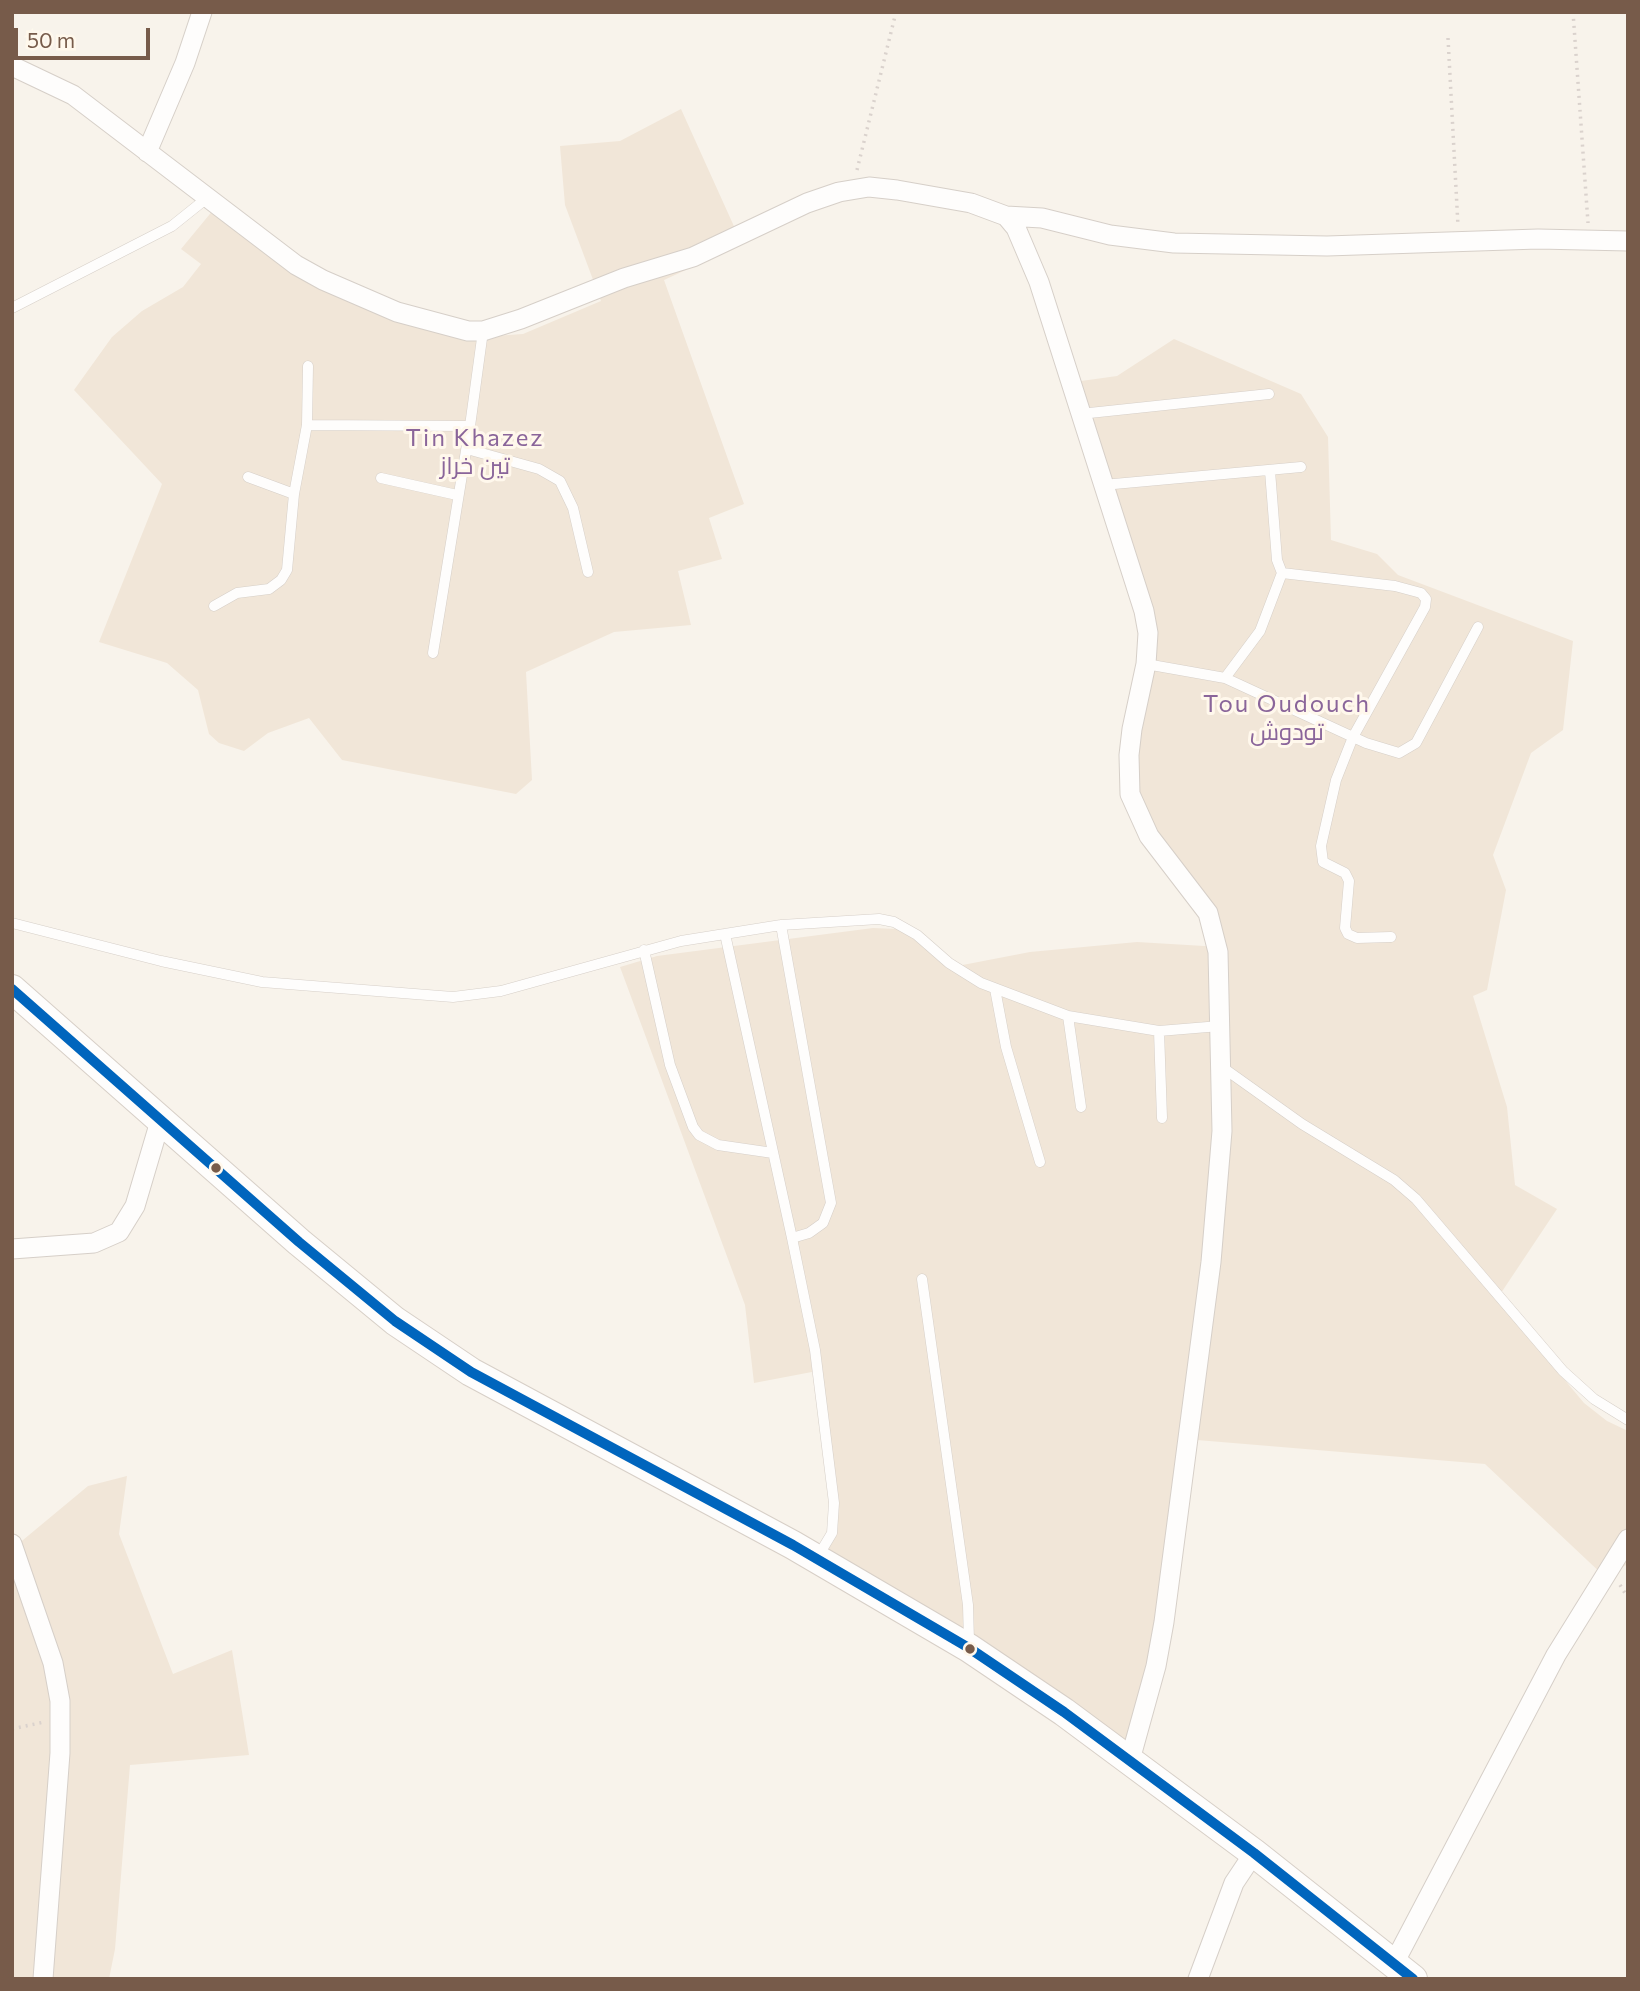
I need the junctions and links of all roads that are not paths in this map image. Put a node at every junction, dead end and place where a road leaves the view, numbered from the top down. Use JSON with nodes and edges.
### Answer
{"nodes":[{"id":1,"x":202,"y":12,"type":"edge"},
{"id":2,"x":12,"y":66,"type":"edge"},
{"id":3,"x":147,"y":152,"type":"junction"},
{"id":4,"x":207,"y":198,"type":"junction"},
{"id":5,"x":1006,"y":216,"type":"junction"},
{"id":6,"x":1628,"y":241,"type":"edge"},
{"id":7,"x":12,"y":308,"type":"edge"},
{"id":8,"x":483,"y":331,"type":"junction"},
{"id":9,"x":308,"y":366,"type":"dead end"},
{"id":10,"x":1269,"y":394,"type":"dead end"},
{"id":11,"x":1080,"y":414,"type":"junction"},
{"id":12,"x":307,"y":425,"type":"junction"},
{"id":13,"x":470,"y":426,"type":"junction"},
{"id":14,"x":467,"y":449,"type":"junction"},
{"id":15,"x":1301,"y":467,"type":"dead end"},
{"id":16,"x":1270,"y":471,"type":"junction"},
{"id":17,"x":248,"y":477,"type":"dead end"},
{"id":18,"x":381,"y":478,"type":"dead end"},
{"id":19,"x":1103,"y":485,"type":"junction"},
{"id":20,"x":294,"y":494,"type":"junction"},
{"id":21,"x":457,"y":495,"type":"junction"},
{"id":22,"x":588,"y":572,"type":"dead end"},
{"id":23,"x":1282,"y":573,"type":"junction"},
{"id":24,"x":214,"y":606,"type":"dead end"},
{"id":25,"x":1478,"y":627,"type":"dead end"},
{"id":26,"x":433,"y":653,"type":"dead end"},
{"id":27,"x":1146,"y":664,"type":"junction"},
{"id":28,"x":1225,"y":678,"type":"junction"},
{"id":29,"x":1353,"y":737,"type":"junction"},
{"id":30,"x":12,"y":923,"type":"edge"},
{"id":31,"x":781,"y":925,"type":"junction"},
{"id":32,"x":725,"y":934,"type":"junction"},
{"id":33,"x":1391,"y":937,"type":"dead end"},
{"id":34,"x":644,"y":950,"type":"junction"},
{"id":35,"x":12,"y":989,"type":"edge"},
{"id":36,"x":995,"y":989,"type":"junction"},
{"id":37,"x":1068,"y":1016,"type":"junction"},
{"id":38,"x":1221,"y":1026,"type":"junction"},
{"id":39,"x":1159,"y":1031,"type":"junction"},
{"id":40,"x":1222,"y":1067,"type":"junction"},
{"id":41,"x":1082,"y":1107,"type":"dead end"},
{"id":42,"x":161,"y":1118,"type":"junction"},
{"id":43,"x":1161,"y":1118,"type":"dead end"},
{"id":44,"x":773,"y":1153,"type":"junction"},
{"id":45,"x":1040,"y":1162,"type":"dead end"},
{"id":46,"x":792,"y":1238,"type":"junction"},
{"id":47,"x":12,"y":1248,"type":"edge"},
{"id":48,"x":922,"y":1279,"type":"dead end"},
{"id":49,"x":1628,"y":1420,"type":"edge"},
{"id":50,"x":1628,"y":1539,"type":"edge"},
{"id":51,"x":12,"y":1544,"type":"edge"},
{"id":52,"x":815,"y":1560,"type":"junction"},
{"id":53,"x":969,"y":1648,"type":"junction"},
{"id":54,"x":1130,"y":1760,"type":"junction"},
{"id":55,"x":1254,"y":1853,"type":"junction"},
{"id":56,"x":1403,"y":1971,"type":"edge"},
{"id":57,"x":43,"y":1979,"type":"edge"},
{"id":58,"x":1198,"y":1979,"type":"edge"}],
"edges":[{"from":1,"to":3,"type":"street"},
{"from":2,"to":3,"type":"street"},
{"from":3,"to":4,"type":"street"},
{"from":4,"to":7,"type":"lane"},
{"from":4,"to":8,"type":"street"},
{"from":5,"to":6,"type":"street"},
{"from":5,"to":8,"type":"street"},
{"from":5,"to":11,"type":"street"},
{"from":8,"to":13,"type":"lane"},
{"from":9,"to":12,"type":"lane"},
{"from":10,"to":11,"type":"lane"},
{"from":11,"to":19,"type":"street"},
{"from":12,"to":13,"type":"lane"},
{"from":12,"to":20,"type":"lane"},
{"from":13,"to":14,"type":"lane"},
{"from":14,"to":21,"type":"lane"},
{"from":14,"to":22,"type":"lane"},
{"from":15,"to":16,"type":"lane"},
{"from":16,"to":19,"type":"lane"},
{"from":16,"to":23,"type":"lane"},
{"from":17,"to":20,"type":"lane"},
{"from":18,"to":21,"type":"lane"},
{"from":19,"to":27,"type":"street"},
{"from":20,"to":24,"type":"lane"},
{"from":21,"to":26,"type":"lane"},
{"from":23,"to":28,"type":"lane"},
{"from":23,"to":29,"type":"lane"},
{"from":25,"to":29,"type":"lane"},
{"from":27,"to":28,"type":"lane"},
{"from":27,"to":38,"type":"street"},
{"from":28,"to":29,"type":"lane"},
{"from":29,"to":33,"type":"lane"},
{"from":30,"to":34,"type":"lane"},
{"from":31,"to":32,"type":"lane"},
{"from":31,"to":36,"type":"lane"},
{"from":31,"to":46,"type":"lane"},
{"from":32,"to":34,"type":"lane"},
{"from":32,"to":44,"type":"lane"},
{"from":34,"to":44,"type":"lane"},
{"from":35,"to":42,"type":"main road"},
{"from":36,"to":37,"type":"lane"},
{"from":36,"to":45,"type":"lane"},
{"from":37,"to":39,"type":"lane"},
{"from":37,"to":41,"type":"lane"},
{"from":38,"to":39,"type":"lane"},
{"from":38,"to":40,"type":"street"},
{"from":39,"to":43,"type":"lane"},
{"from":40,"to":49,"type":"lane"},
{"from":40,"to":54,"type":"street"},
{"from":42,"to":47,"type":"street"},
{"from":42,"to":52,"type":"main road"},
{"from":44,"to":46,"type":"lane"},
{"from":46,"to":52,"type":"lane"},
{"from":48,"to":53,"type":"lane"},
{"from":50,"to":56,"type":"street"},
{"from":51,"to":57,"type":"street"},
{"from":52,"to":53,"type":"main road"},
{"from":53,"to":54,"type":"main road"},
{"from":54,"to":55,"type":"main road"},
{"from":55,"to":56,"type":"main road"},
{"from":55,"to":58,"type":"street"}]}
